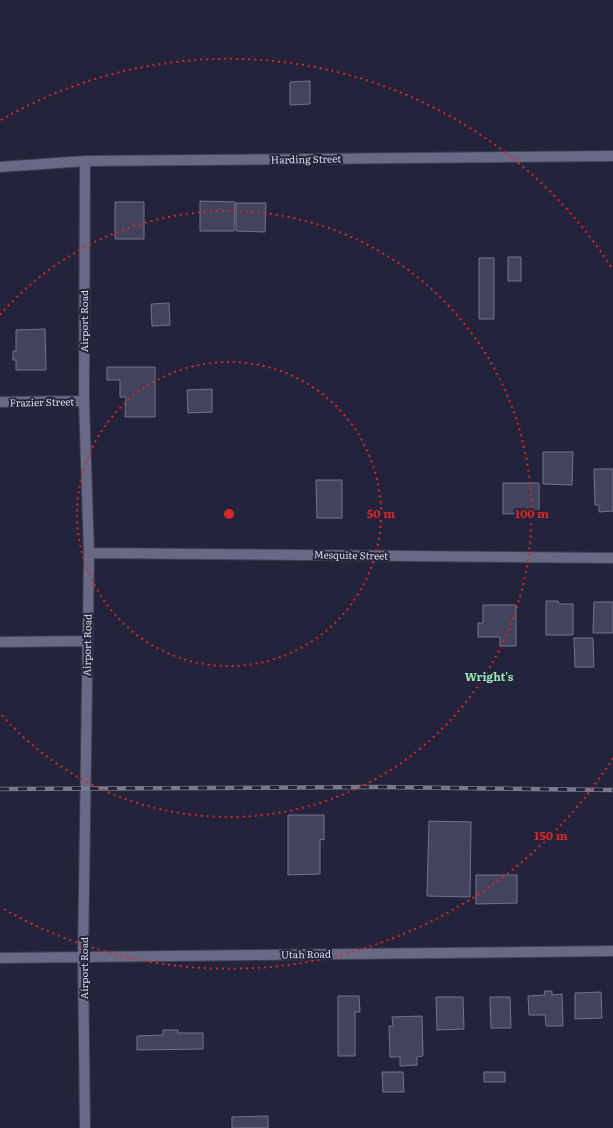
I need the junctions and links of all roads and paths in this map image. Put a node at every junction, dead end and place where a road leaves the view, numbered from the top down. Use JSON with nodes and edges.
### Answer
{"nodes":[{"id":1,"x":613,"y":156,"type":"edge"},
{"id":2,"x":85,"y":161,"type":"junction"},
{"id":3,"x":0,"y":167,"type":"edge"},
{"id":4,"x":84,"y":401,"type":"junction"},
{"id":5,"x":0,"y":402,"type":"edge"},
{"id":6,"x":89,"y":552,"type":"junction"},
{"id":7,"x":613,"y":558,"type":"edge"},
{"id":8,"x":87,"y":641,"type":"junction"},
{"id":9,"x":0,"y":642,"type":"edge"},
{"id":10,"x":613,"y":951,"type":"edge"},
{"id":11,"x":83,"y":956,"type":"junction"},
{"id":12,"x":0,"y":958,"type":"edge"},
{"id":13,"x":85,"y":1128,"type":"edge"}],
"edges":[{"from":1,"to":2,"type":"street","name":"Harding Street"},
{"from":2,"to":3,"type":"street","name":"Harding Street"},
{"from":2,"to":4,"type":"street","name":"Airport Road"},
{"from":4,"to":5,"type":"street","name":"Frazier Street"},
{"from":4,"to":6,"type":"street","name":"Airport Road"},
{"from":6,"to":7,"type":"street","name":"Mesquite Street"},
{"from":6,"to":8,"type":"street","name":"Airport Road"},
{"from":8,"to":9,"type":"street"},
{"from":8,"to":11,"type":"street","name":"Airport Road"},
{"from":10,"to":11,"type":"street","name":"Utah Road"},
{"from":11,"to":12,"type":"street","name":"Utah Road"},
{"from":11,"to":13,"type":"street","name":"Airport Road"}]}
